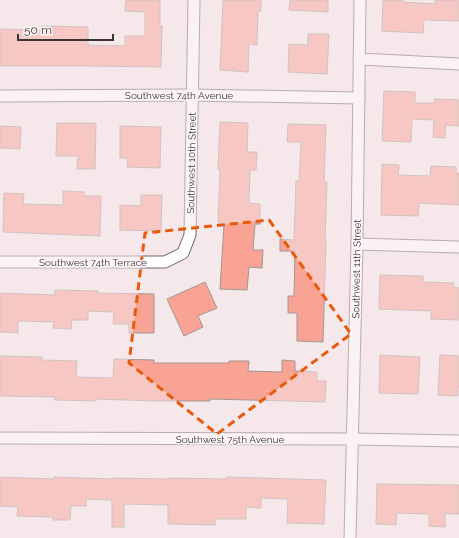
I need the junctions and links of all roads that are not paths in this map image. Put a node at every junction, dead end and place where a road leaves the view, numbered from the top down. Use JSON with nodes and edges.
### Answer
{"nodes":[{"id":1,"x":194,"y":0,"type":"edge"},
{"id":2,"x":360,"y":0,"type":"edge"},
{"id":3,"x":359,"y":59,"type":"junction"},
{"id":4,"x":459,"y":64,"type":"edge"},
{"id":5,"x":192,"y":95,"type":"junction"},
{"id":6,"x":0,"y":96,"type":"edge"},
{"id":7,"x":359,"y":98,"type":"junction"},
{"id":8,"x":357,"y":244,"type":"junction"},
{"id":9,"x":459,"y":247,"type":"edge"},
{"id":10,"x":183,"y":253,"type":"joint"},
{"id":11,"x":0,"y":262,"type":"edge"},
{"id":12,"x":0,"y":438,"type":"edge"},
{"id":13,"x":353,"y":439,"type":"junction"},
{"id":14,"x":459,"y":441,"type":"edge"},
{"id":15,"x":350,"y":538,"type":"edge"}],
"edges":[{"from":1,"to":5,"type":"street","name":"Southwest 10th Street"},
{"from":2,"to":3,"type":"street","name":"Southwest 11th Street"},
{"from":3,"to":4,"type":"street"},
{"from":3,"to":7,"type":"street","name":"Southwest 11th Street"},
{"from":5,"to":6,"type":"street","name":"Southwest 74th Avenue"},
{"from":5,"to":7,"type":"street","name":"Southwest 74th Avenue"},
{"from":5,"to":10,"type":"street","name":"Southwest 10th Street"},
{"from":7,"to":8,"type":"street","name":"Southwest 11th Street"},
{"from":8,"to":9,"type":"street"},
{"from":8,"to":13,"type":"street","name":"Southwest 11th Street"},
{"from":10,"to":11,"type":"street","name":"Southwest 74th Terrace"},
{"from":12,"to":13,"type":"street","name":"Southwest 75th Avenue"},
{"from":13,"to":14,"type":"street","name":"Southwest 75th Avenue"},
{"from":13,"to":15,"type":"street","name":"Southwest 11th Street"}]}
